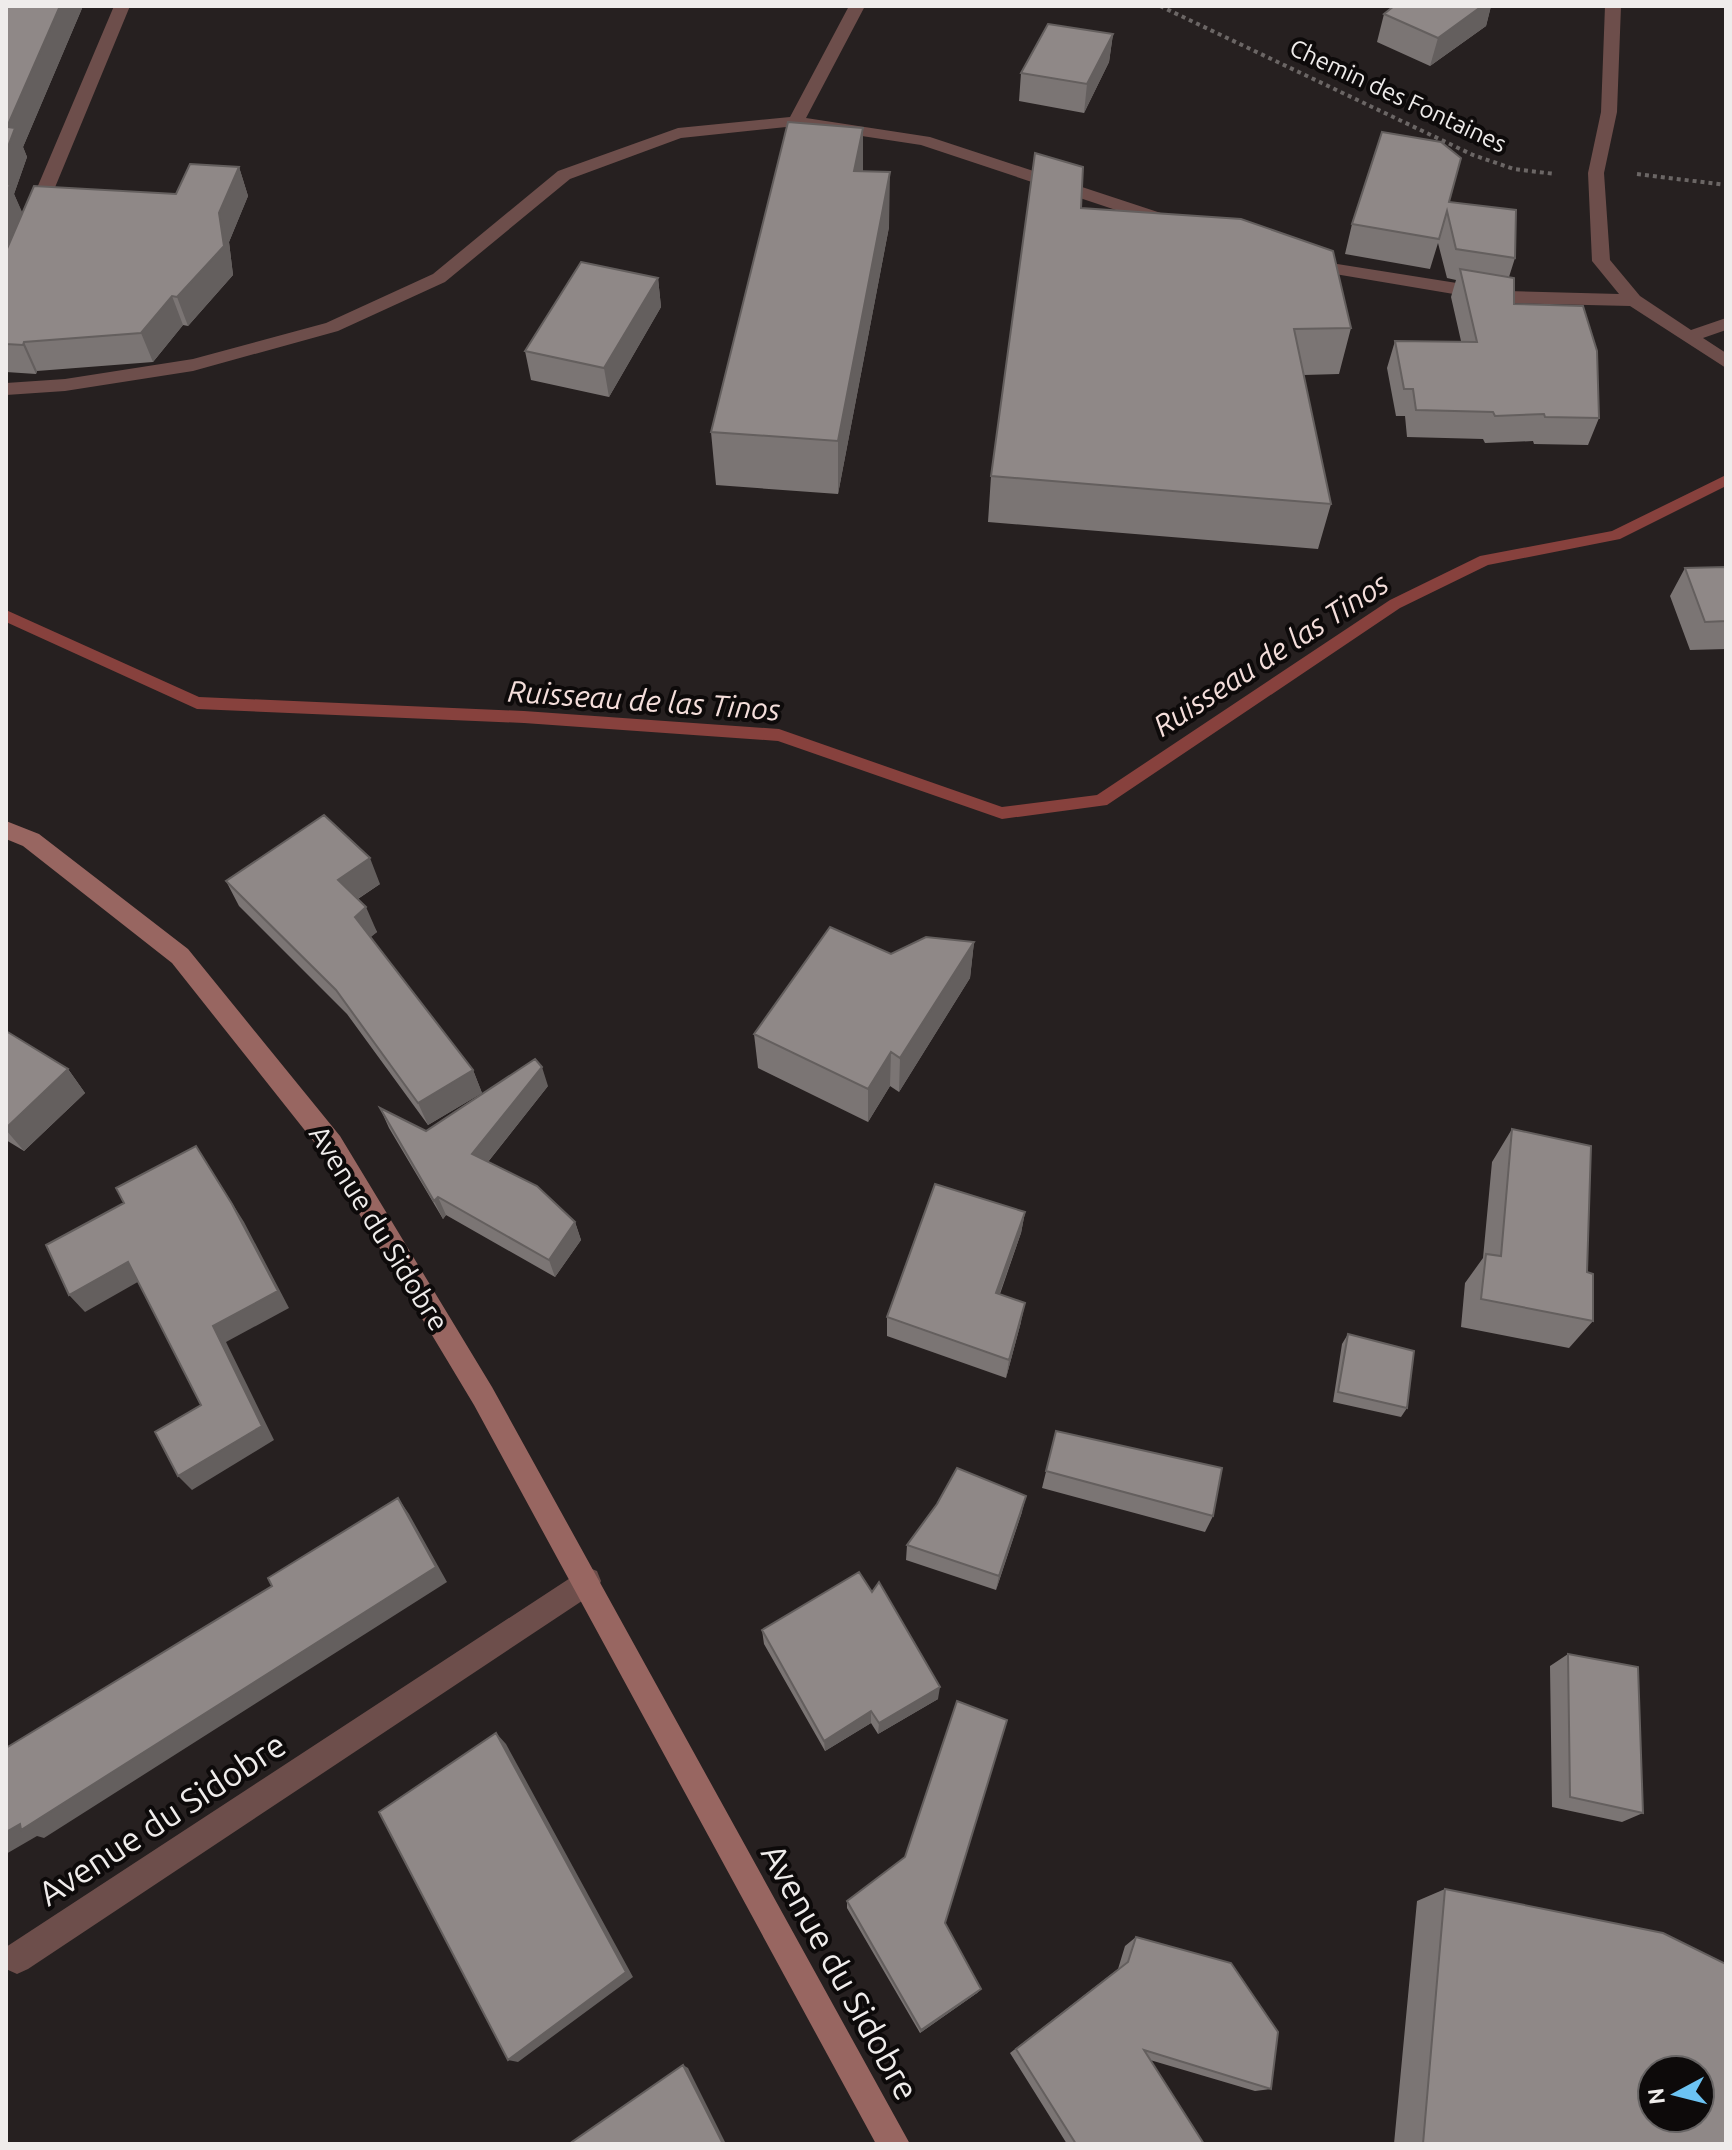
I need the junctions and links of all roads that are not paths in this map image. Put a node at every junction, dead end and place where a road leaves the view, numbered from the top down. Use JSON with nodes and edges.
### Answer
{"nodes":[{"id":1,"x":122,"y":6,"type":"edge"},
{"id":2,"x":857,"y":6,"type":"edge"},
{"id":3,"x":1613,"y":6,"type":"edge"},
{"id":4,"x":796,"y":121,"type":"junction"},
{"id":5,"x":31,"y":223,"type":"edge"},
{"id":6,"x":1182,"y":225,"type":"edge"},
{"id":7,"x":1285,"y":255,"type":"edge"},
{"id":8,"x":1634,"y":300,"type":"junction"},
{"id":9,"x":1726,"y":324,"type":"edge"},
{"id":10,"x":1689,"y":337,"type":"junction"},
{"id":11,"x":1726,"y":362,"type":"edge"},
{"id":12,"x":6,"y":389,"type":"edge"},
{"id":13,"x":6,"y":830,"type":"edge"},
{"id":14,"x":587,"y":1581,"type":"junction"},
{"id":15,"x":17,"y":1958,"type":"dead end"},
{"id":16,"x":894,"y":2144,"type":"edge"}],
"edges":[{"from":1,"to":5,"type":"street"},
{"from":2,"to":4,"type":"street"},
{"from":3,"to":8,"type":"street"},
{"from":4,"to":6,"type":"street"},
{"from":4,"to":12,"type":"street"},
{"from":7,"to":8,"type":"street"},
{"from":8,"to":10,"type":"street"},
{"from":9,"to":10,"type":"street"},
{"from":10,"to":11,"type":"street"},
{"from":13,"to":14,"type":"main road","name":"Avenue du Sidobre"},
{"from":14,"to":15,"type":"street","name":"Avenue du Sidobre"},
{"from":14,"to":16,"type":"main road","name":"Avenue du Sidobre"}]}
